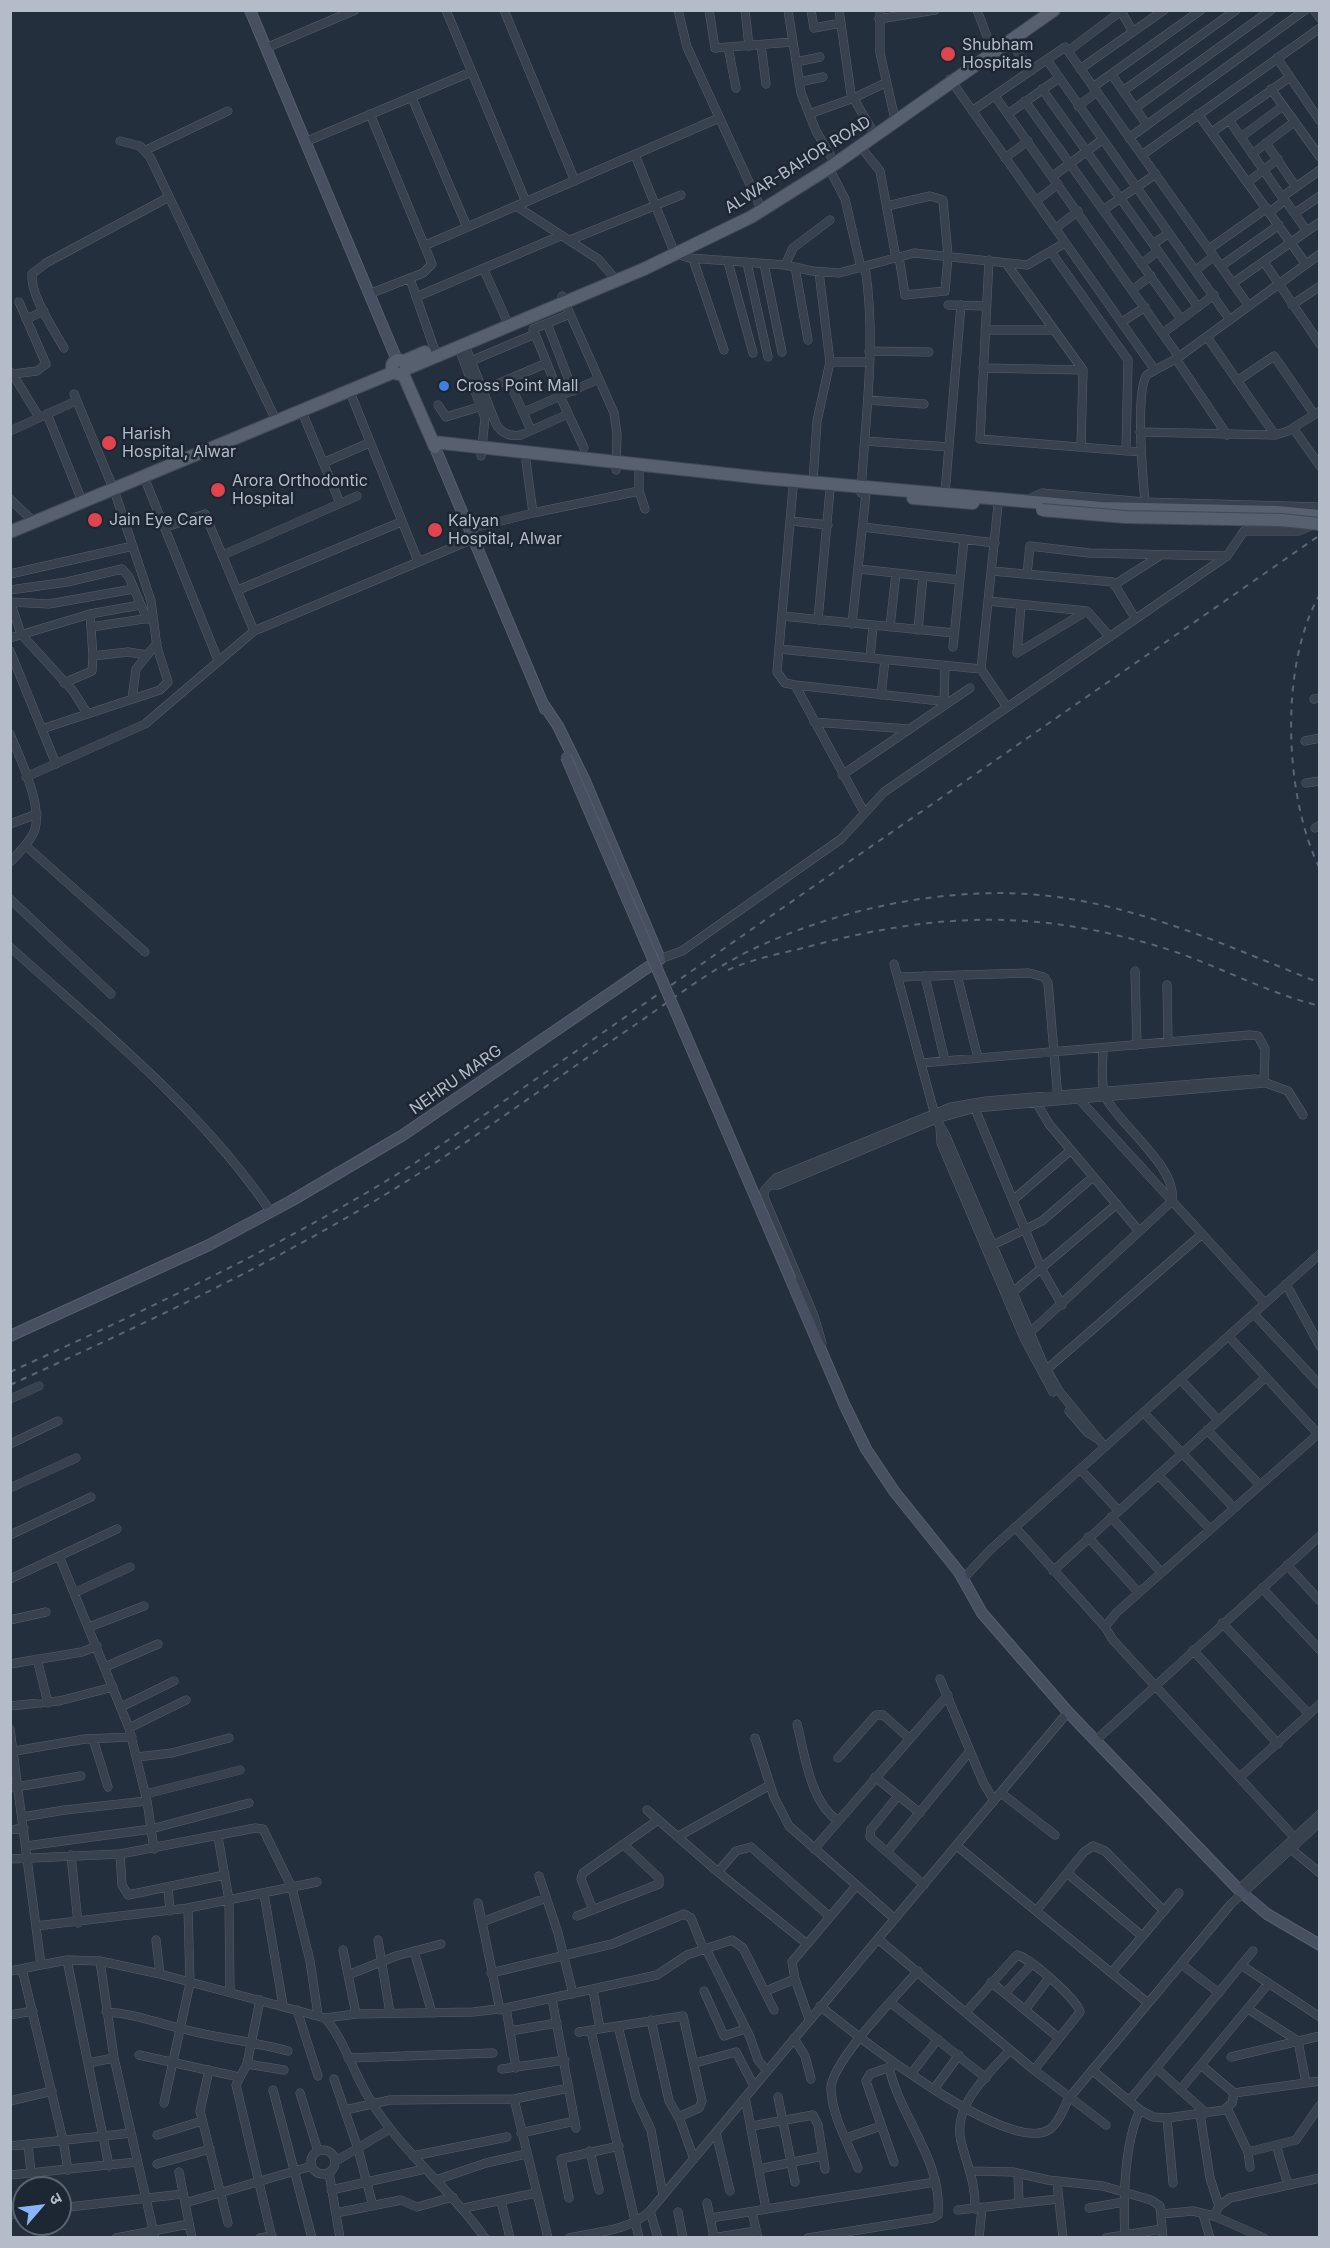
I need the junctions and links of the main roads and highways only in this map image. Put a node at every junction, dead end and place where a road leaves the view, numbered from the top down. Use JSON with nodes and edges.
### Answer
{"nodes":[{"id":1,"x":1042,"y":10,"type":"edge"},
{"id":2,"x":1054,"y":10,"type":"edge"},
{"id":3,"x":950,"y":79,"type":"junction"},
{"id":4,"x":831,"y":163,"type":"junction"},
{"id":5,"x":675,"y":252,"type":"junction"},
{"id":6,"x":563,"y":299,"type":"junction"},
{"id":7,"x":399,"y":367,"type":"junction"},
{"id":8,"x":481,"y":452,"type":"junction"},
{"id":9,"x":616,"y":466,"type":"junction"},
{"id":10,"x":696,"y":474,"type":"junction"},
{"id":11,"x":112,"y":487,"type":"junction"},
{"id":12,"x":863,"y":491,"type":"junction"},
{"id":13,"x":1042,"y":506,"type":"junction"},
{"id":14,"x":1318,"y":517,"type":"edge"},
{"id":15,"x":31,"y":520,"type":"junction"},
{"id":16,"x":10,"y":524,"type":"edge"},
{"id":17,"x":10,"y":532,"type":"edge"}],
"edges":[{"from":1,"to":3,"type":"main road","name":"ALWAR-BAHOR ROAD"},
{"from":2,"to":3,"type":"main road","name":"ALWAR-BAHOR ROAD"},
{"from":3,"to":4,"type":"main road","name":"ALWAR-BAHOR ROAD"},
{"from":3,"to":4,"type":"main road","name":"ALWAR-BAHOR ROAD"},
{"from":4,"to":5,"type":"main road","name":"ALWAR-BAHOR ROAD"},
{"from":4,"to":5,"type":"main road","name":"ALWAR-BAHOR ROAD"},
{"from":5,"to":6,"type":"main road","name":"ALWAR-BAHOR ROAD"},
{"from":5,"to":6,"type":"main road","name":"ALWAR-BAHOR ROAD"},
{"from":6,"to":7,"type":"main road","name":"ALWAR-BAHOR ROAD"},
{"from":6,"to":7,"type":"main road","name":"ALWAR-BAHOR ROAD"},
{"from":7,"to":8,"type":"main road"},
{"from":7,"to":11,"type":"main road"},
{"from":7,"to":11,"type":"main road"},
{"from":8,"to":9,"type":"main road"},
{"from":8,"to":9,"type":"main road"},
{"from":9,"to":10,"type":"main road"},
{"from":9,"to":10,"type":"main road"},
{"from":10,"to":12,"type":"main road"},
{"from":10,"to":12,"type":"main road"},
{"from":11,"to":15,"type":"main road"},
{"from":11,"to":15,"type":"main road"},
{"from":12,"to":13,"type":"main road"},
{"from":12,"to":13,"type":"main road"},
{"from":13,"to":14,"type":"main road","bridge":true},
{"from":15,"to":16,"type":"main road"},
{"from":15,"to":17,"type":"main road"}]}
